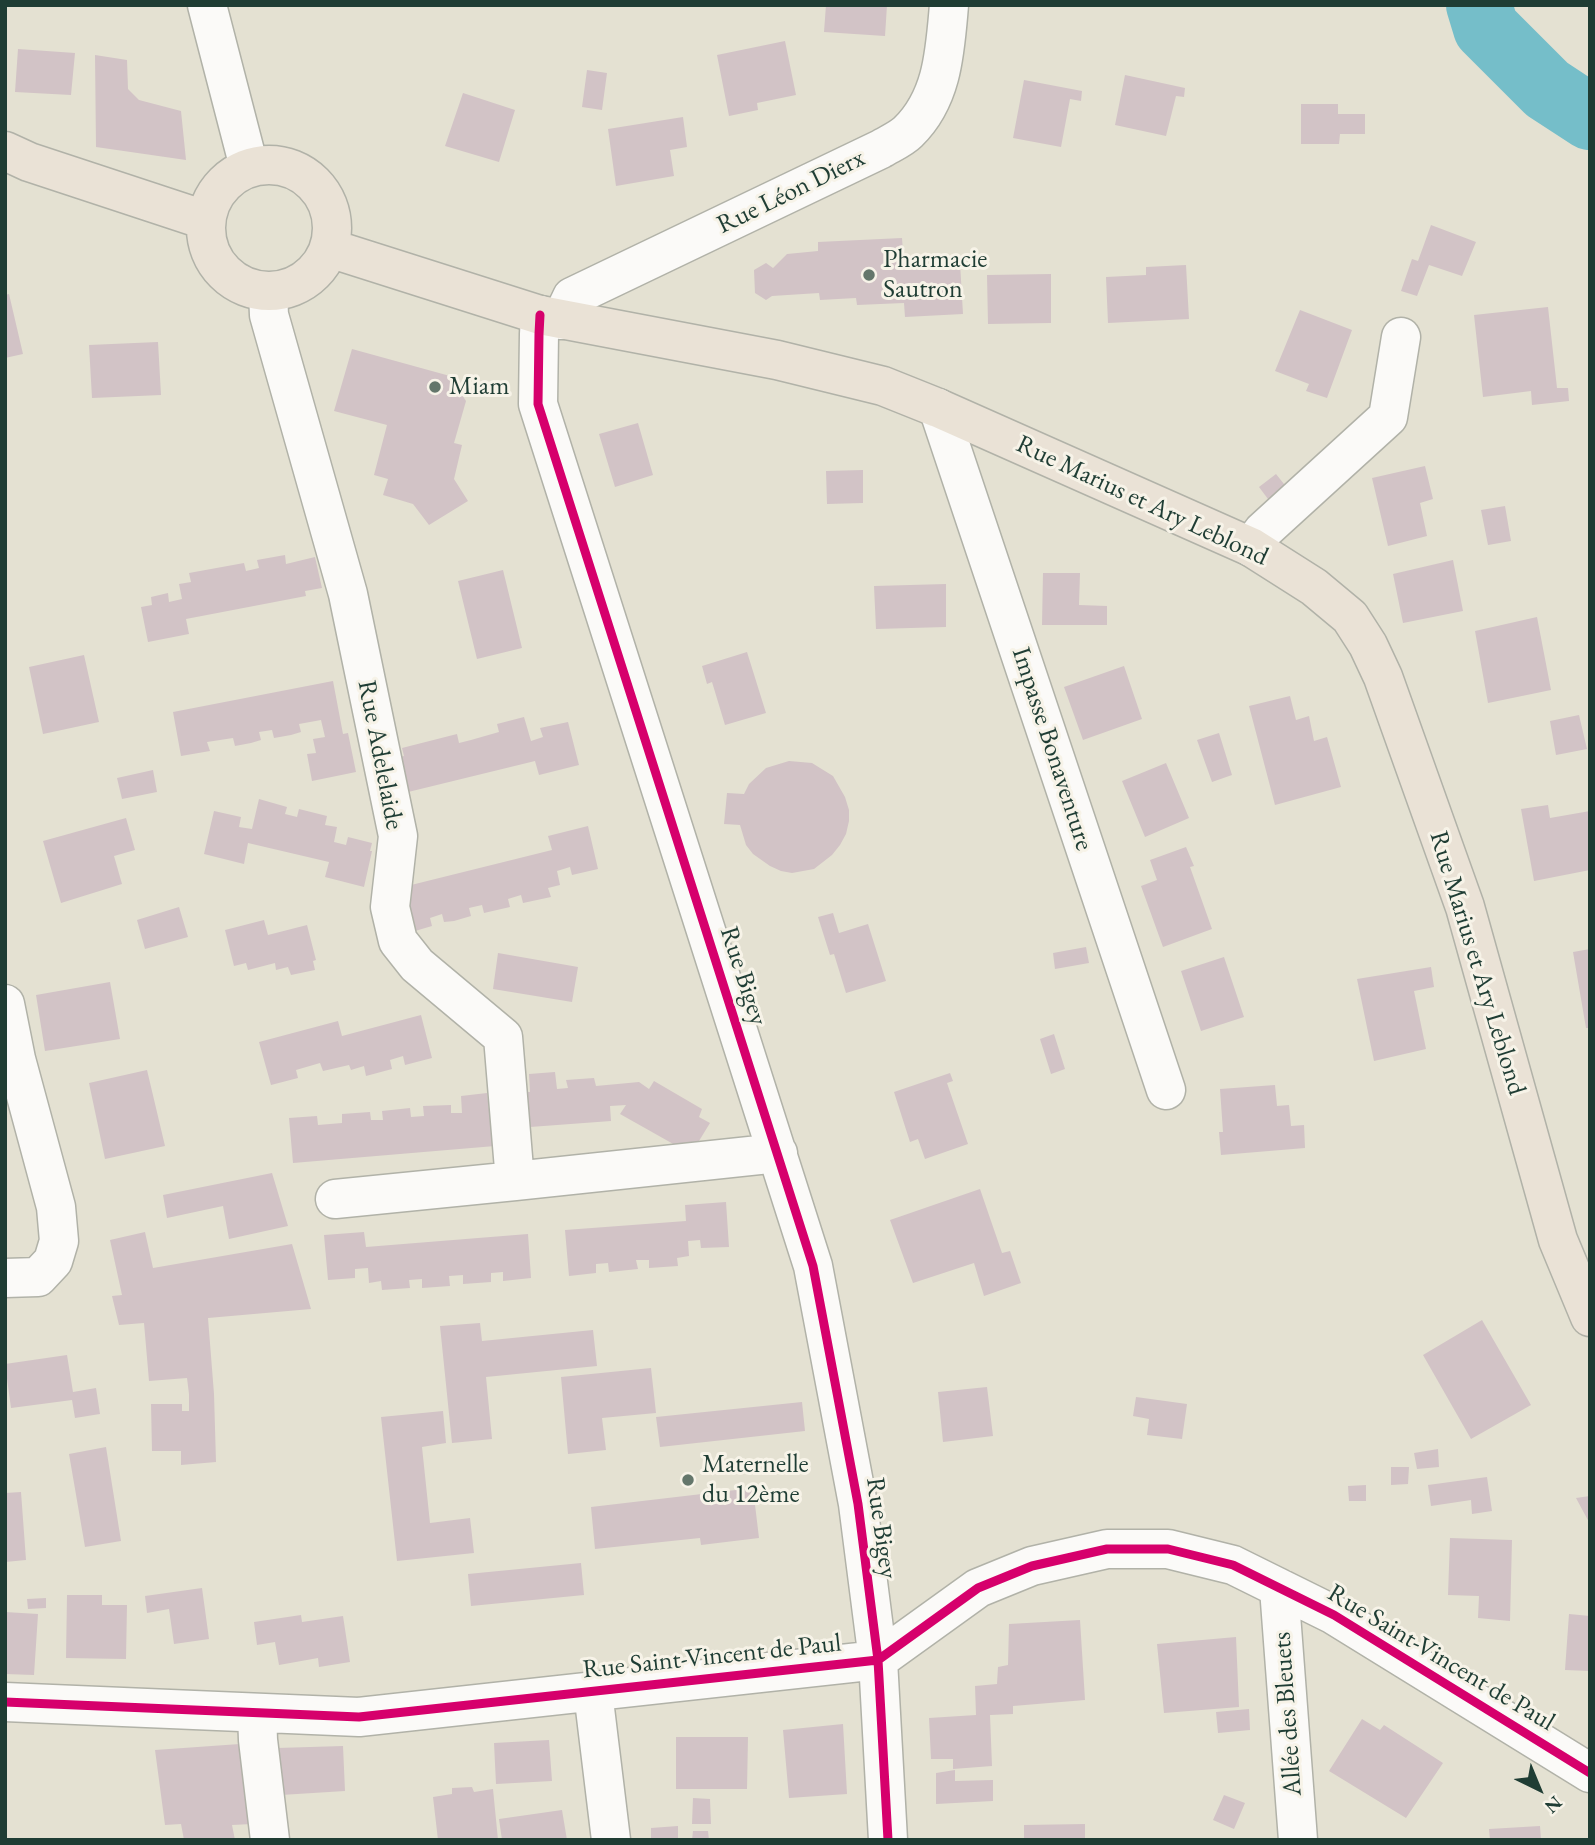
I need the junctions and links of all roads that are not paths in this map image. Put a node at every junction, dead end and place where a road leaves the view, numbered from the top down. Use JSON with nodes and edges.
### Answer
{"nodes":[{"id":1,"x":207,"y":5,"type":"edge"},
{"id":2,"x":948,"y":5,"type":"edge"},
{"id":3,"x":5,"y":151,"type":"edge"},
{"id":4,"x":249,"y":167,"type":"junction"},
{"id":5,"x":205,"y":220,"type":"junction"},
{"id":6,"x":329,"y":248,"type":"junction"},
{"id":7,"x":268,"y":292,"type":"junction"},
{"id":8,"x":551,"y":317,"type":"junction"},
{"id":9,"x":1401,"y":337,"type":"dead end"},
{"id":10,"x":938,"y":408,"type":"junction"},
{"id":11,"x":1251,"y":547,"type":"junction"},
{"id":12,"x":5,"y":1004,"type":"edge"},
{"id":13,"x":1166,"y":1090,"type":"dead end"},
{"id":14,"x":778,"y":1153,"type":"junction"},
{"id":15,"x":515,"y":1181,"type":"junction"},
{"id":16,"x":335,"y":1199,"type":"dead end"},
{"id":17,"x":5,"y":1278,"type":"edge"},
{"id":18,"x":1590,"y":1317,"type":"edge"},
{"id":19,"x":1279,"y":1588,"type":"junction"},
{"id":20,"x":877,"y":1660,"type":"junction"},
{"id":21,"x":593,"y":1692,"type":"junction"},
{"id":22,"x":5,"y":1702,"type":"edge"},
{"id":23,"x":257,"y":1714,"type":"junction"},
{"id":24,"x":1590,"y":1773,"type":"edge"},
{"id":25,"x":270,"y":1840,"type":"edge"},
{"id":26,"x":611,"y":1840,"type":"edge"},
{"id":27,"x":888,"y":1840,"type":"edge"},
{"id":28,"x":1298,"y":1840,"type":"edge"}],
"edges":[{"from":1,"to":4,"type":"street"},
{"from":2,"to":8,"type":"street","name":"Rue Léon Dierx"},
{"from":3,"to":5,"type":"main road"},
{"from":4,"to":5,"type":"main road"},
{"from":4,"to":6,"type":"main road"},
{"from":5,"to":7,"type":"main road"},
{"from":6,"to":7,"type":"main road"},
{"from":6,"to":8,"type":"main road","name":"Rue Marius et Ary Leblond"},
{"from":7,"to":15,"type":"street","name":"Rue Adelelaide"},
{"from":8,"to":10,"type":"main road","name":"Rue Marius et Ary Leblond"},
{"from":8,"to":14,"type":"street","name":"Rue Bigey"},
{"from":9,"to":11,"type":"street"},
{"from":10,"to":11,"type":"main road","name":"Rue Marius et Ary Leblond"},
{"from":10,"to":13,"type":"street","name":"Impasse Bonaventure"},
{"from":11,"to":18,"type":"main road","name":"Rue Marius et Ary Leblond"},
{"from":12,"to":17,"type":"street"},
{"from":14,"to":15,"type":"street"},
{"from":14,"to":20,"type":"street","name":"Rue Bigey"},
{"from":15,"to":16,"type":"street"},
{"from":19,"to":20,"type":"street","name":"Rue Saint-Vincent de Paul"},
{"from":19,"to":24,"type":"street","name":"Rue Saint-Vincent de Paul"},
{"from":19,"to":28,"type":"street","name":"Allée des Bleuets"},
{"from":20,"to":21,"type":"street","name":"Rue Saint-Vincent de Paul"},
{"from":20,"to":27,"type":"street","name":"Rue Bigey"},
{"from":21,"to":23,"type":"street","name":"Rue Saint-Vincent de Paul"},
{"from":21,"to":26,"type":"street"},
{"from":22,"to":23,"type":"street","name":"Rue Saint-Vincent de Paul"},
{"from":23,"to":25,"type":"street"}]}
